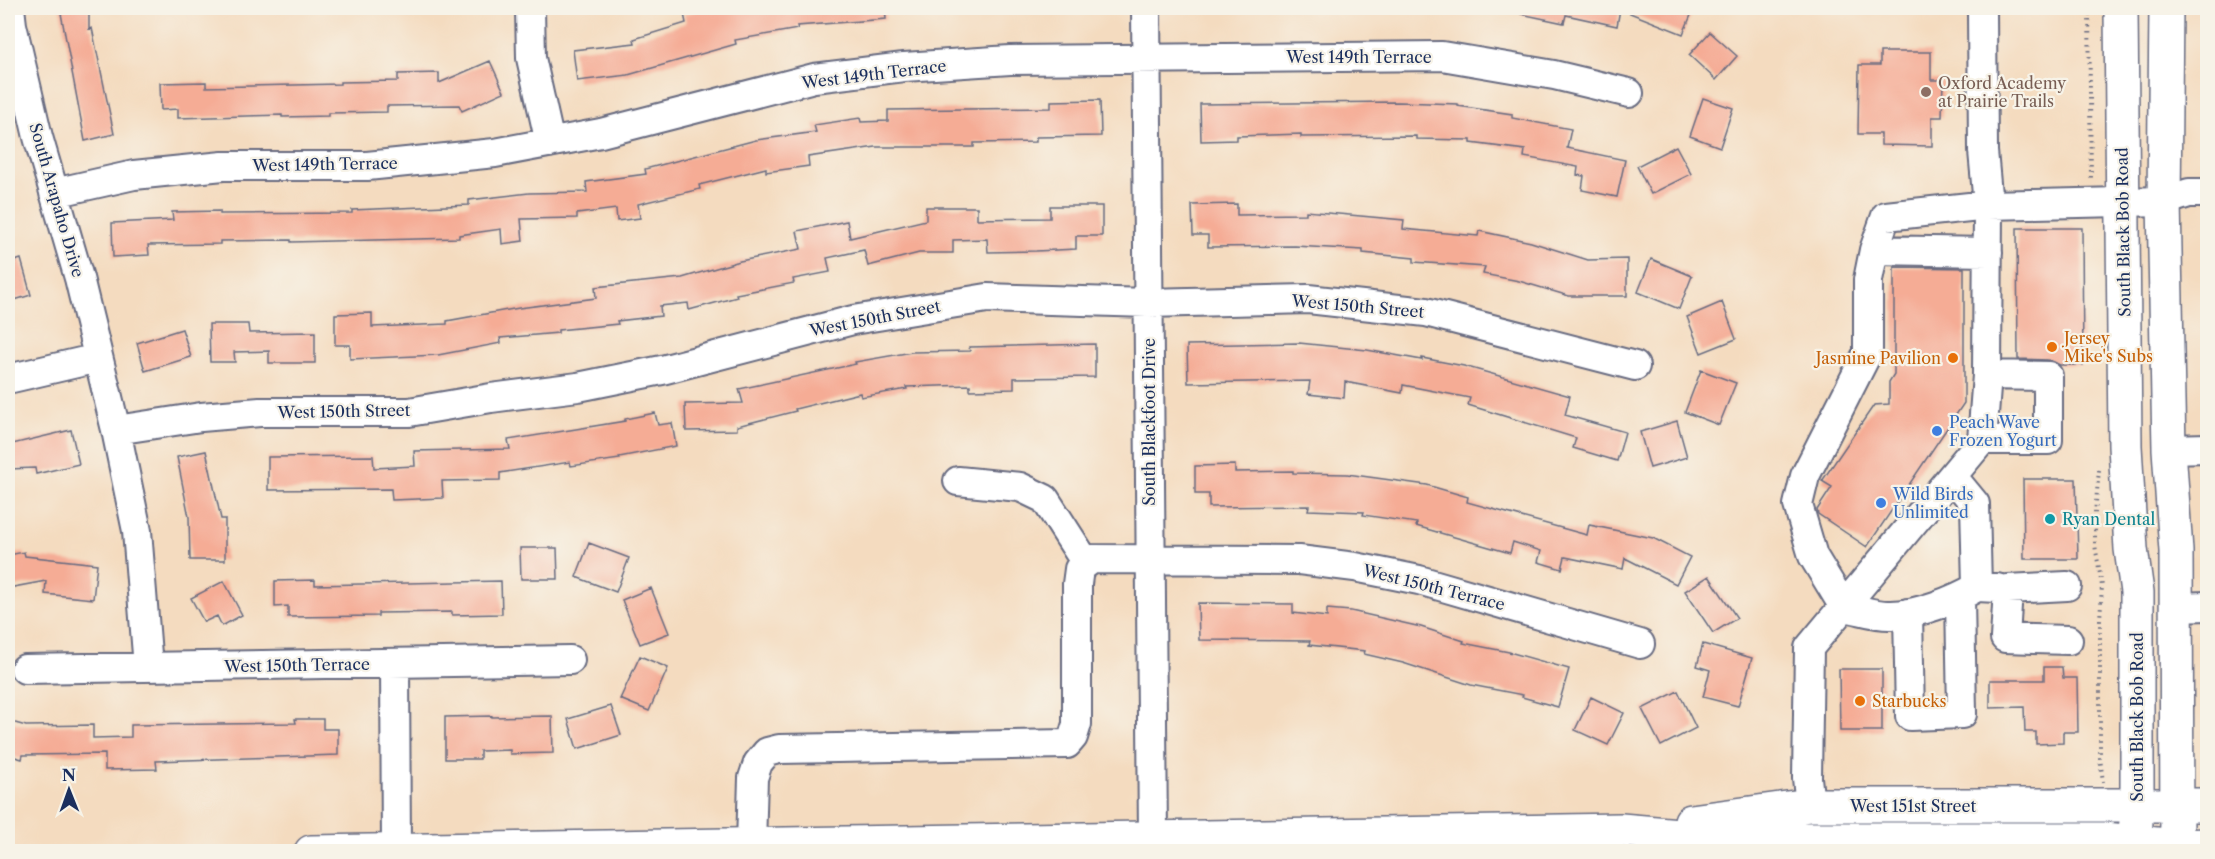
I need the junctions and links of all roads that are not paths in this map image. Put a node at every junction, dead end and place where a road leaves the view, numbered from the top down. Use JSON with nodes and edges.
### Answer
{"nodes":[{"id":1,"x":10,"y":8,"type":"edge"},
{"id":2,"x":530,"y":8,"type":"edge"},
{"id":3,"x":1146,"y":8,"type":"edge"},
{"id":4,"x":1982,"y":8,"type":"edge"},
{"id":5,"x":2121,"y":8,"type":"edge"},
{"id":6,"x":2166,"y":8,"type":"edge"},
{"id":7,"x":1146,"y":58,"type":"junction"},
{"id":8,"x":1629,"y":93,"type":"dead end"},
{"id":9,"x":550,"y":143,"type":"junction"},
{"id":10,"x":54,"y":193,"type":"junction"},
{"id":11,"x":2208,"y":193,"type":"edge"},
{"id":12,"x":2108,"y":201,"type":"junction"},
{"id":13,"x":2164,"y":201,"type":"junction"},
{"id":14,"x":1988,"y":205,"type":"junction"},
{"id":15,"x":1874,"y":250,"type":"junction"},
{"id":16,"x":1988,"y":252,"type":"junction"},
{"id":17,"x":1148,"y":303,"type":"junction"},
{"id":18,"x":98,"y":358,"type":"junction"},
{"id":19,"x":1635,"y":366,"type":"dead end"},
{"id":20,"x":1987,"y":375,"type":"junction"},
{"id":21,"x":12,"y":378,"type":"dead end"},
{"id":22,"x":116,"y":430,"type":"junction"},
{"id":23,"x":1982,"y":440,"type":"junction"},
{"id":24,"x":2208,"y":448,"type":"edge"},
{"id":25,"x":2169,"y":449,"type":"junction"},
{"id":26,"x":1952,"y":476,"type":"junction"},
{"id":27,"x":957,"y":481,"type":"dead end"},
{"id":28,"x":1150,"y":560,"type":"junction"},
{"id":29,"x":1086,"y":563,"type":"junction"},
{"id":30,"x":2067,"y":586,"type":"dead end"},
{"id":31,"x":2008,"y":589,"type":"junction"},
{"id":32,"x":1968,"y":592,"type":"junction"},
{"id":33,"x":2192,"y":606,"type":"edge"},
{"id":34,"x":1844,"y":607,"type":"junction"},
{"id":35,"x":1908,"y":613,"type":"junction"},
{"id":36,"x":2068,"y":640,"type":"dead end"},
{"id":37,"x":1640,"y":644,"type":"dead end"},
{"id":38,"x":570,"y":660,"type":"dead end"},
{"id":39,"x":395,"y":663,"type":"junction"},
{"id":40,"x":148,"y":667,"type":"junction"},
{"id":41,"x":25,"y":669,"type":"dead end"},
{"id":42,"x":2192,"y":805,"type":"edge"},
{"id":43,"x":1810,"y":806,"type":"junction"},
{"id":44,"x":2137,"y":806,"type":"junction"},
{"id":45,"x":1621,"y":830,"type":"junction"},
{"id":46,"x":1699,"y":836,"type":"junction"},
{"id":47,"x":1153,"y":837,"type":"junction"},
{"id":48,"x":1528,"y":842,"type":"edge"},
{"id":49,"x":752,"y":844,"type":"junction"},
{"id":50,"x":1947,"y":846,"type":"edge"},
{"id":51,"x":2134,"y":846,"type":"edge"},
{"id":52,"x":870,"y":847,"type":"edge"},
{"id":53,"x":2187,"y":847,"type":"edge"},
{"id":54,"x":396,"y":850,"type":"junction"},
{"id":55,"x":311,"y":852,"type":"edge"}],
"edges":[{"from":1,"to":10,"type":"street","name":"South Arapaho Drive"},
{"from":2,"to":9,"type":"street"},
{"from":3,"to":7,"type":"street","name":"South Blackfoot Drive"},
{"from":4,"to":14,"type":"street"},
{"from":5,"to":12,"type":"main road","name":"South Black Bob Road"},
{"from":6,"to":13,"type":"main road"},
{"from":7,"to":8,"type":"street","name":"West 149th Terrace"},
{"from":7,"to":9,"type":"street","name":"West 149th Terrace"},
{"from":7,"to":17,"type":"street","name":"South Blackfoot Drive"},
{"from":9,"to":10,"type":"street","name":"West 149th Terrace"},
{"from":10,"to":18,"type":"street","name":"South Arapaho Drive"},
{"from":11,"to":13,"type":"street"},
{"from":12,"to":13,"type":"street"},
{"from":12,"to":14,"type":"street"},
{"from":12,"to":44,"type":"main road","name":"South Black Bob Road"},
{"from":13,"to":25,"type":"main road"},
{"from":14,"to":15,"type":"street"},
{"from":14,"to":16,"type":"street"},
{"from":15,"to":16,"type":"street"},
{"from":15,"to":34,"type":"street"},
{"from":16,"to":20,"type":"street"},
{"from":17,"to":19,"type":"street","name":"West 150th Street"},
{"from":17,"to":22,"type":"street","name":"West 150th Street"},
{"from":17,"to":28,"type":"street","name":"South Blackfoot Drive"},
{"from":18,"to":21,"type":"street"},
{"from":18,"to":22,"type":"street","name":"South Arapaho Drive"},
{"from":20,"to":23,"type":"street"},
{"from":20,"to":23,"type":"street"},
{"from":22,"to":40,"type":"street","name":"South Arapaho Drive"},
{"from":23,"to":26,"type":"street"},
{"from":24,"to":25,"type":"street"},
{"from":25,"to":33,"type":"main road"},
{"from":26,"to":32,"type":"street"},
{"from":26,"to":34,"type":"street"},
{"from":27,"to":29,"type":"street"},
{"from":28,"to":29,"type":"street","name":"West 150th Terrace"},
{"from":28,"to":37,"type":"street","name":"West 150th Terrace"},
{"from":28,"to":47,"type":"street","name":"South Blackfoot Drive"},
{"from":29,"to":49,"type":"street"},
{"from":30,"to":31,"type":"street"},
{"from":31,"to":32,"type":"street"},
{"from":31,"to":36,"type":"street"},
{"from":32,"to":35,"type":"street"},
{"from":32,"to":35,"type":"street"},
{"from":33,"to":42,"type":"main road"},
{"from":34,"to":35,"type":"street"},
{"from":34,"to":43,"type":"street"},
{"from":38,"to":39,"type":"street","name":"West 150th Terrace"},
{"from":39,"to":40,"type":"street","name":"West 150th Terrace"},
{"from":39,"to":54,"type":"street"},
{"from":40,"to":41,"type":"street","name":"West 150th Terrace"},
{"from":42,"to":44,"type":"main road","name":"West 151st Street"},
{"from":42,"to":53,"type":"main road"},
{"from":43,"to":44,"type":"main road","name":"West 151st Street"},
{"from":43,"to":45,"type":"main road","name":"West 151st Street"},
{"from":43,"to":46,"type":"main road"},
{"from":44,"to":51,"type":"main road","name":"South Black Bob Road"},
{"from":45,"to":46,"type":"main road","name":"West 151st Street"},
{"from":45,"to":48,"type":"main road","name":"West 151st Street"},
{"from":46,"to":50,"type":"main road","name":"West 151st Street"},
{"from":47,"to":48,"type":"main road","name":"West 151st Street"},
{"from":47,"to":52,"type":"main road","name":"West 151st Street"},
{"from":49,"to":52,"type":"main road","name":"West 151st Street"},
{"from":49,"to":54,"type":"main road","name":"West 151st Street"},
{"from":50,"to":51,"type":"main road","name":"West 151st Street"},
{"from":51,"to":53,"type":"main road","name":"West 151st Street"},
{"from":54,"to":55,"type":"main road","name":"West 151st Street"}]}
